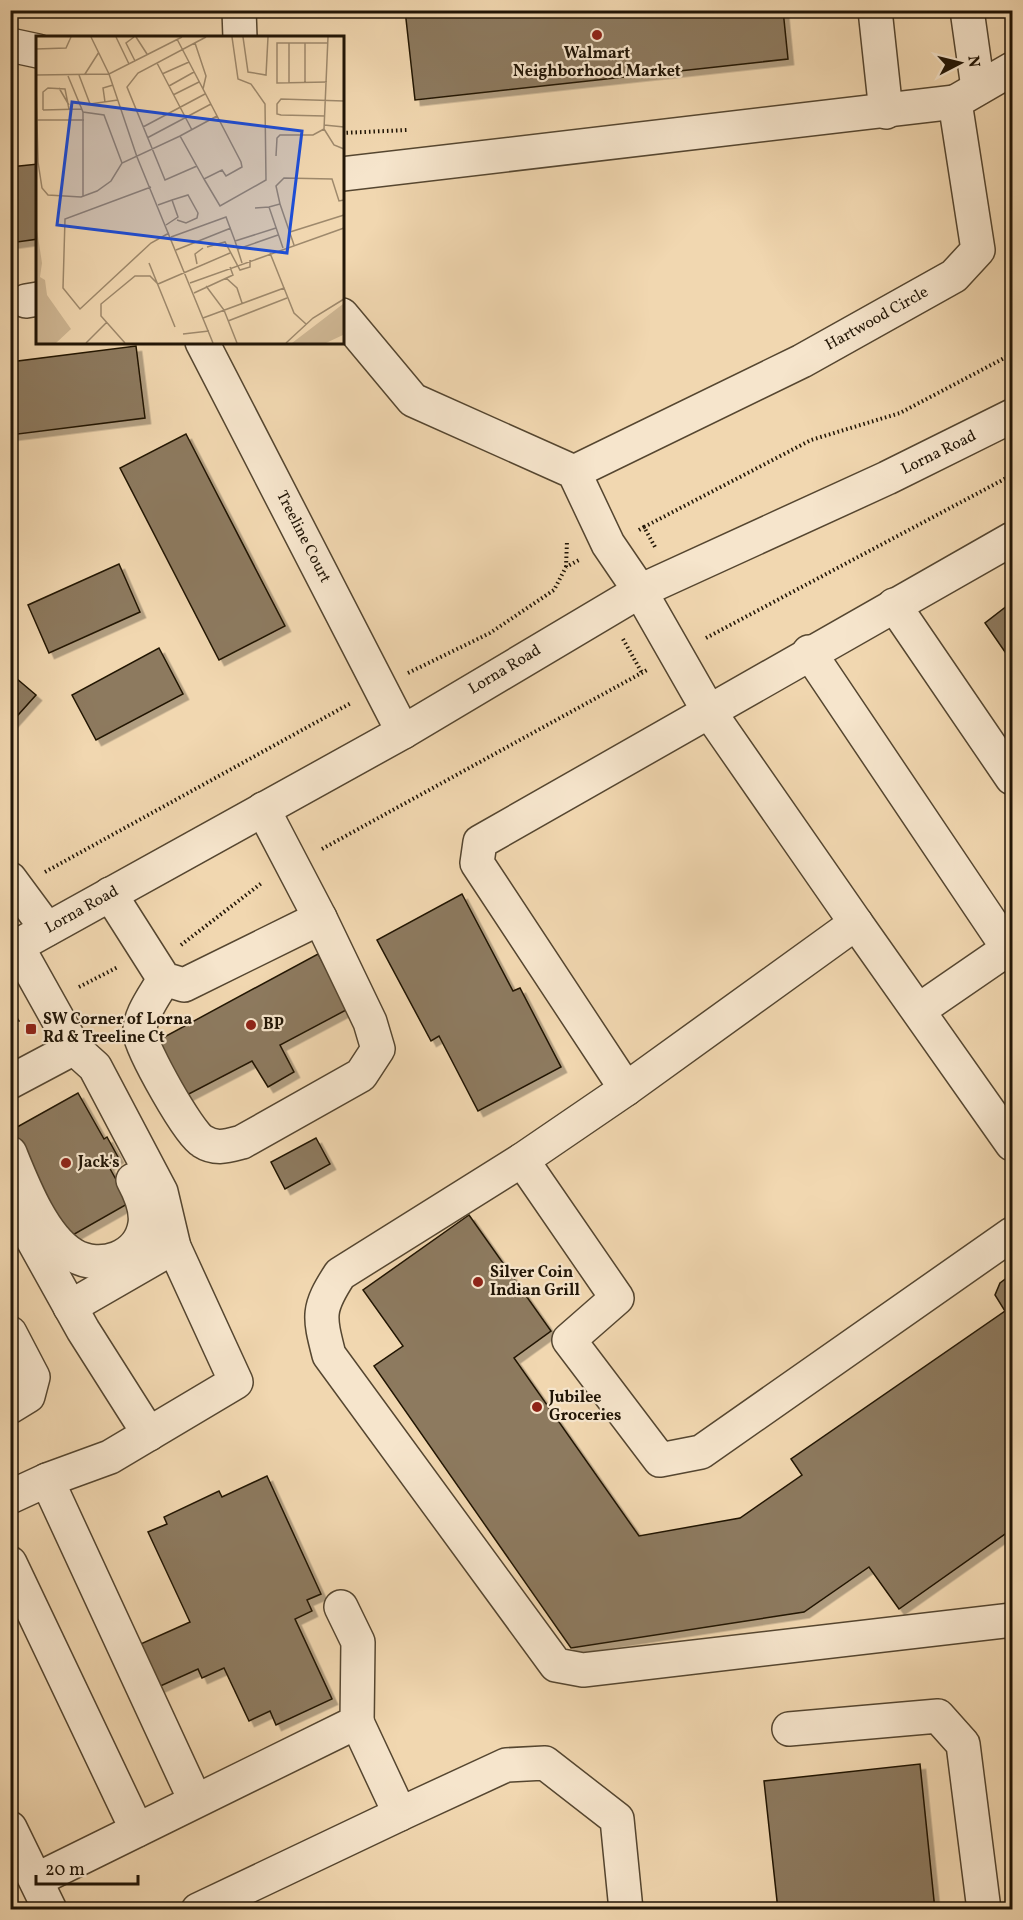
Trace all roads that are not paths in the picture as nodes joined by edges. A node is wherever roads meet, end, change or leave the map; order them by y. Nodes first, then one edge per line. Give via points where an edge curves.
1 (239, 10) edge
2 (874, 10) edge
3 (967, 10) edge
4 (240, 36) edge
5 (10, 45) edge
6 (36, 51) edge
7 (1012, 69) edge
8 (967, 95) junction
9 (886, 112) junction
10 (344, 174) edge
11 (344, 317) edge
12 (203, 344) edge
13 (1012, 416) edge
14 (574, 472) junction
15 (1012, 540) edge
16 (640, 591) junction
17 (894, 605) junction
18 (809, 652) junction
19 (708, 710) junction
20 (403, 732) junction
21 (1012, 778) edge
22 (263, 809) junction
23 (10, 879) edge
24 (110, 894) junction
25 (320, 918) junction
26 (856, 923) junction
27 (46, 929) junction
28 (14, 948) edge
29 (1011, 949) edge
30 (156, 969) junction
31 (920, 1010) junction
32 (68, 1051) junction
33 (10, 1082) edge
34 (626, 1089) junction
35 (1012, 1144) edge
36 (10, 1154) edge
37 (522, 1160) junction
38 (10, 1198) edge
39 (1012, 1234) edge
40 (174, 1247) junction
41 (70, 1307) junction
42 (10, 1333) edge
43 (10, 1407) edge
44 (149, 1434) junction
45 (47, 1480) junction
46 (10, 1497) edge
47 (10, 1563) edge
48 (341, 1607) dead end
49 (1012, 1620) edge
50 (357, 1722) junction
51 (789, 1729) dead end
52 (195, 1800) junction
53 (400, 1814) junction
54 (10, 1828) edge
55 (137, 1830) junction
56 (36, 1880) junction
57 (50, 1910) edge
58 (198, 1910) edge
59 (626, 1910) edge
60 (984, 1910) edge

1 - 4 street
2 - 9 street
3 - 8 street
5 - 6 street
7 - 8 street
8 - 9 street
8 - 14 street, Hartwood Circle via 978,250 954,276 802,361
9 - 10 street
11 - 14 street via 412,400
12 - 20 street, Treeline Court
13 - 16 street, Lorna Road
14 - 16 street via 608,544
15 - 17 street
16 - 19 street
16 - 20 street, Lorna Road
17 - 18 street
17 - 21 street
18 - 19 street
18 - 29 street
19 - 26 street
19 - 34 street via 480,842 477,863
20 - 22 street, Lorna Road
22 - 24 street, Lorna Road
22 - 25 street
23 - 27 street
24 - 27 street, Lorna Road
24 - 30 street
25 - 30 street via 184,985
25 - 30 street via 370,1022 378,1049 361,1075 242,1142 220,1148 200,1140 147,1058 139,1032
26 - 31 street
26 - 34 street
27 - 28 street, Lorna Road
28 - 32 street via 48,1002
29 - 31 street
31 - 35 street
32 - 33 street
32 - 36 street via 141,1195 145,1224 136,1244 125,1256 104,1262 74,1255 56,1241 42,1219
32 - 40 street via 95,1067 161,1192
34 - 37 street
37 - 39 street via 617,1298 570,1340 660,1460 701,1452
37 - 49 street via 340,1274 326,1296 320,1320 329,1355 556,1665 583,1670
38 - 41 street
40 - 41 street
40 - 44 street via 236,1382
41 - 44 street
42 - 43 street via 33,1377 28,1396
44 - 45 street via 110,1456
45 - 46 street
45 - 52 street
47 - 55 street
48 - 50 street via 358,1642
50 - 52 street
50 - 53 street
51 - 60 street via 938,1716 963,1744
52 - 55 street
53 - 58 street
53 - 59 street via 506,1765 545,1763 617,1819
54 - 56 street
55 - 56 street
56 - 57 street

